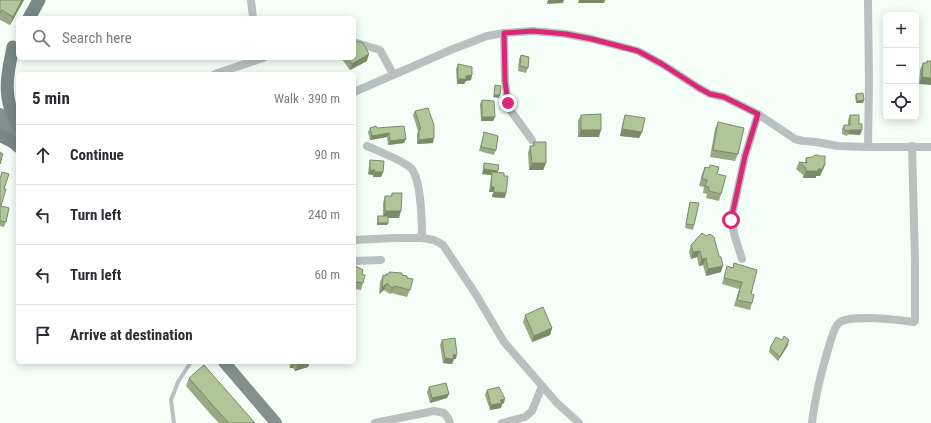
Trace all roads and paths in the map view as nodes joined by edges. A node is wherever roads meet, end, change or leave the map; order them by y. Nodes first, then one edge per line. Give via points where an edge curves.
1 (39, 0) edge
2 (251, 0) edge
3 (868, 0) edge
4 (30, 16) edge
5 (254, 16) edge
6 (504, 33) junction
7 (356, 43) edge
8 (7, 55) edge
9 (254, 60) edge
10 (221, 72) edge
11 (393, 74) junction
12 (356, 91) edge
13 (0, 114) edge
14 (758, 114) junction
15 (16, 121) edge
16 (0, 128) edge
17 (0, 135) edge
18 (532, 140) dead end
19 (16, 141) edge
20 (366, 146) dead end
21 (912, 146) junction
22 (868, 147) junction
23 (931, 147) edge
24 (422, 238) junction
25 (356, 240) edge
26 (742, 258) dead end
27 (381, 260) dead end
28 (356, 261) edge
29 (190, 364) edge
30 (226, 364) edge
31 (542, 386) junction
32 (174, 423) edge
33 (276, 423) edge
34 (375, 423) edge
35 (450, 423) edge
36 (502, 423) edge
37 (579, 423) edge
38 (812, 423) edge

1 - 4 highway
2 - 5 street
3 - 22 street
6 - 11 street via 453,48
6 - 14 street via 533,31 566,34 638,51 710,94 724,97
6 - 18 street via 508,103
7 - 11 street via 380,50
8 - 15 highway via 8,97
9 - 10 street
11 - 12 street
13 - 19 main road
14 - 22 street via 795,139 838,146
14 - 26 street via 745,156 731,220
16 - 19 main road
17 - 19 highway
20 - 24 street via 412,169 419,191
21 - 22 street
21 - 23 street
21 - 38 street via 915,321 858,318 838,323 824,360
24 - 25 street
24 - 31 street via 443,245 476,293 504,342
27 - 28 street
29 - 32 lane via 178,382 171,400
30 - 33 main road
31 - 36 street via 532,411 525,417
31 - 37 street
34 - 35 street via 434,411 444,413

